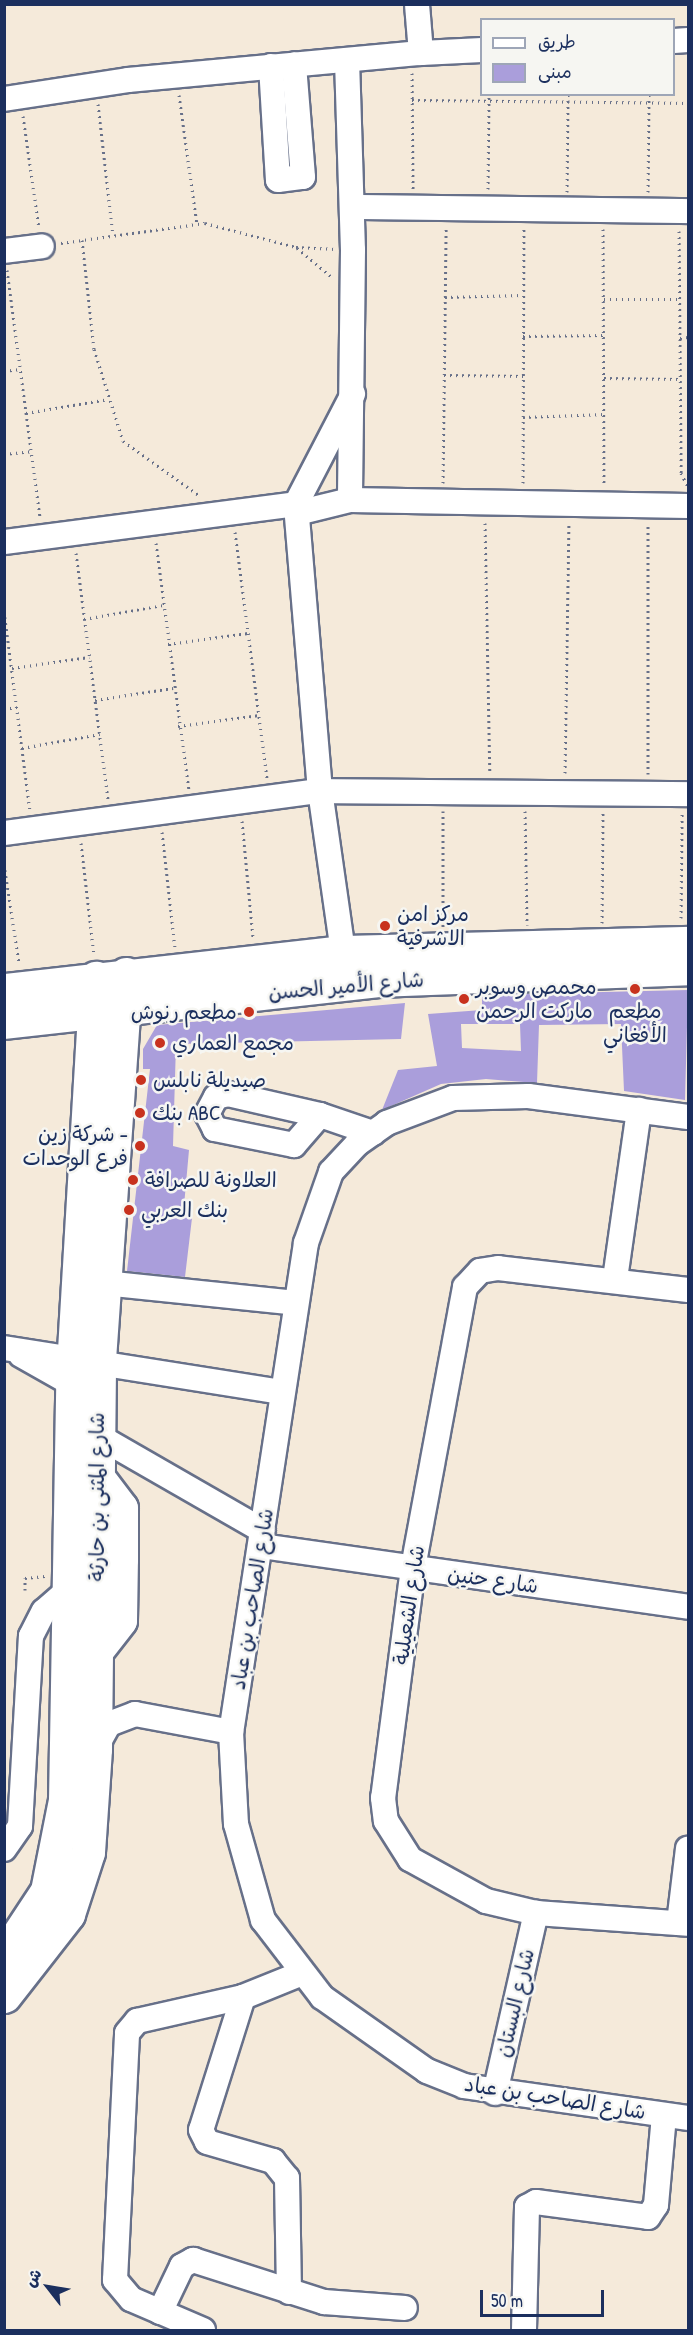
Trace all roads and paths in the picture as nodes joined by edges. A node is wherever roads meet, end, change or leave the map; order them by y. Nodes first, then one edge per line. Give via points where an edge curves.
1 (417, 4) edge
2 (480, 50) edge
3 (416, 53) junction
4 (347, 60) junction
5 (176, 75) junction
6 (96, 84) junction
7 (489, 96) edge
8 (568, 96) edge
9 (649, 96) edge
10 (12, 98) edge
11 (412, 100) junction
12 (488, 101) junction
13 (568, 102) junction
14 (649, 103) junction
15 (688, 103) edge
16 (353, 207) junction
17 (413, 208) junction
18 (446, 209) junction
19 (489, 210) junction
20 (524, 211) junction
21 (684, 211) edge
22 (567, 212) junction
23 (603, 212) junction
24 (648, 212) junction
25 (197, 224) junction
26 (113, 235) junction
27 (82, 240) junction
28 (42, 246) junction
29 (296, 247) junction
30 (353, 250) junction
31 (5, 258) edge
32 (353, 294) junction
33 (524, 296) junction
34 (445, 297) junction
35 (604, 299) junction
36 (680, 299) junction
37 (604, 335) junction
38 (523, 336) junction
39 (680, 338) junction
40 (688, 338) edge
41 (20, 369) junction
42 (4, 371) edge
43 (444, 375) junction
44 (523, 376) junction
45 (604, 378) junction
46 (681, 379) junction
47 (353, 394) junction
48 (109, 399) junction
49 (26, 413) junction
50 (604, 414) junction
51 (523, 417) junction
52 (31, 450) junction
53 (4, 454) edge
54 (688, 487) edge
55 (350, 500) junction
56 (443, 502) junction
57 (485, 503) junction
58 (523, 504) junction
59 (569, 505) junction
60 (604, 505) junction
61 (648, 506) junction
62 (688, 506) edge
63 (296, 508) junction
64 (230, 513) junction
65 (154, 523) junction
66 (73, 534) junction
67 (43, 537) junction
68 (4, 543) edge
69 (163, 606) junction
70 (4, 611) edge
71 (84, 619) junction
72 (6, 627) edge
73 (248, 633) junction
74 (168, 644) junction
75 (89, 657) junction
76 (12, 668) junction
77 (173, 688) junction
78 (95, 700) junction
79 (17, 707) junction
80 (4, 709) edge
81 (259, 715) junction
82 (178, 726) junction
83 (100, 734) junction
84 (22, 748) junction
85 (320, 791) junction
86 (443, 791) junction
87 (490, 791) junction
88 (525, 791) junction
89 (565, 792) junction
90 (603, 793) junction
91 (648, 793) junction
92 (685, 794) edge
93 (269, 798) junction
94 (240, 801) junction
95 (192, 808) junction
96 (159, 812) junction
97 (111, 819) junction
98 (79, 823) junction
99 (33, 829) junction
100 (4, 833) edge
101 (4, 864) edge
102 (602, 945) junction
103 (528, 946) junction
104 (443, 948) junction
105 (686, 951) edge
106 (343, 952) junction
107 (255, 960) junction
108 (379, 965) junction
109 (177, 969) junction
110 (111, 976) junction
111 (13, 989) edge
112 (162, 1002) junction
113 (111, 1009) junction
114 (46, 1017) junction
115 (4, 1022) edge
116 (107, 1049) junction
117 (639, 1110) junction
118 (320, 1115) dead end
119 (688, 1117) edge
120 (373, 1133) junction
121 (615, 1279) junction
122 (104, 1283) junction
123 (688, 1290) edge
124 (296, 1303) junction
125 (4, 1348) edge
126 (82, 1366) junction
127 (281, 1392) junction
128 (98, 1436) junction
129 (263, 1539) junction
130 (413, 1568) junction
131 (25, 1578) dead end
132 (25, 1590) dead end
133 (67, 1591) junction
134 (688, 1607) edge
135 (231, 1732) junction
136 (95, 1749) junction
137 (4, 1849) edge
138 (688, 1849) edge
139 (536, 1913) junction
140 (684, 1924) edge
141 (4, 1956) edge
142 (300, 1974) junction
143 (4, 1996) edge
144 (243, 1997) junction
145 (495, 2093) junction
146 (664, 2116) junction
147 (688, 2118) edge
148 (289, 2292) junction
149 (405, 2308) dead end
150 (160, 2312) junction
151 (202, 2331) edge
152 (524, 2331) edge

1 - 3 street
2 - 3 street
3 - 4 street
3 - 11 path
4 - 5 street
4 - 16 street
5 - 6 street
5 - 25 path
6 - 10 street
6 - 26 path
7 - 12 path
8 - 13 path
9 - 14 path
10 - 28 path
11 - 12 path
11 - 17 path
12 - 13 path
12 - 19 path
13 - 14 path
13 - 22 path
14 - 15 path
14 - 24 path
16 - 17 street
16 - 30 street
17 - 18 street
18 - 19 street
18 - 34 path
19 - 20 street
20 - 22 street
20 - 33 path
21 - 24 street
21 - 36 path
22 - 23 street
23 - 24 street
23 - 35 path
25 - 26 path
25 - 29 path
26 - 27 path
27 - 28 path
27 - 48 path via 94,350
28 - 31 street
29 - 30 path
29 - 32 path
30 - 32 street
31 - 41 path
32 - 47 street
33 - 34 path
33 - 38 path
34 - 43 path
35 - 36 path
35 - 37 path
36 - 39 path
37 - 38 path
37 - 45 path
38 - 44 path
39 - 40 path
39 - 46 path
41 - 42 path
41 - 49 path
43 - 44 path
43 - 56 path
44 - 51 path
45 - 46 path
45 - 50 path
46 - 54 path via 681,473
47 - 55 street
47 - 63 street
48 - 49 path
48 - 64 path via 123,441 142,460
49 - 52 path
50 - 51 path
50 - 60 path
51 - 58 path
52 - 53 path
52 - 67 path
55 - 56 street
55 - 63 street
56 - 57 street
57 - 58 street
57 - 87 path
58 - 59 street
59 - 60 street
59 - 89 path
60 - 61 street
61 - 62 street
61 - 91 path
63 - 64 street
63 - 85 street
64 - 65 street
64 - 73 path
65 - 66 street
65 - 69 path
66 - 67 street
66 - 71 path
67 - 68 street
69 - 71 path
69 - 74 path
70 - 72 path
71 - 75 path
72 - 76 path
73 - 74 path
73 - 81 path
74 - 77 path
75 - 76 path
75 - 78 path
76 - 79 path
77 - 78 path
77 - 82 path
78 - 83 path
79 - 80 path
79 - 84 path
81 - 82 path
81 - 93 path
82 - 95 path
83 - 84 path
83 - 97 path
84 - 99 path
85 - 86 street
85 - 93 street
85 - 106 street
86 - 87 street
86 - 104 path
87 - 88 street
88 - 89 street
88 - 103 path
89 - 90 street
90 - 91 street
90 - 102 path
91 - 92 street
92 - 105 path
93 - 94 street
94 - 95 street
94 - 107 path
95 - 96 street
96 - 97 street
96 - 109 path
97 - 98 street
98 - 99 street
98 - 110 path
99 - 100 street
101 - 111 path
102 - 103 highway, شارع الأمير الحسن
102 - 105 highway, شارع الأمير الحسن
103 - 104 highway, شارع الأمير الحسن
104 - 108 highway, شارع الأمير الحسن
105 - 108 highway, شارع الأمير الحسن
106 - 107 highway, شارع الأمير الحسن
106 - 108 highway, شارع الأمير الحسن
107 - 109 highway, شارع الأمير الحسن
108 - 112 highway, شارع الأمير الحسن
109 - 110 highway, شارع الأمير الحسن
110 - 111 highway, شارع الأمير الحسن
110 - 113 highway, شارع المثنى بن حارثة
112 - 113 highway, شارع الأمير الحسن
112 - 116 highway
113 - 114 highway, شارع الأمير الحسن
113 - 116 highway, شارع المثنى بن حارثة
114 - 115 highway, شارع الأمير الحسن
114 - 116 highway
116 - 122 highway, شارع المثنى بن حارثة
116 - 126 highway, شارع المثنى بن حارثة
117 - 119 street, شارع الصاحب بن عباد
117 - 120 street, شارع الصاحب بن عباد via 478,1095 419,1107
117 - 121 street
118 - 120 street
120 - 124 street, شارع الصاحب بن عباد via 343,1157 323,1188 310,1224
121 - 123 street, شارع الشعيلية
121 - 130 street, شارع الشعيلية via 487,1268 465,1287
122 - 124 street
122 - 126 highway, شارع المثنى بن حارثة
124 - 127 street, شارع الصاحب بن عباد
125 - 126 street
126 - 127 street
126 - 128 highway, شارع المثنى بن حارثة
126 - 133 highway, شارع المثنى بن حارثة
127 - 129 street, شارع الصاحب بن عباد
128 - 129 street
128 - 136 highway, شارع المثنى بن حارثة
129 - 130 street, شارع حنين
129 - 135 street, شارع الصاحب بن عباد
130 - 134 street, شارع حنين
130 - 139 street, شارع الشعيلية via 383,1798 386,1821 410,1859 432,1875 486,1901
131 - 132 path
133 - 137 street via 44,1611 31,1636 20,1826
133 - 141 highway, شارع المثنى بن حارثة via 68,1744 59,1848 47,1891
135 - 136 street via 135,1714 109,1724
135 - 142 street, شارع الصاحب بن عباد via 236,1824 256,1901 272,1937
136 - 143 highway, شارع المثنى بن حارثة via 81,1882 44,1949
138 - 140 street
139 - 140 street, شارع الشعيلية
139 - 145 street, شارع البستان
142 - 144 street
142 - 145 street, شارع الصاحب بن عباد via 352,2021 427,2070
144 - 148 street via 201,2130 207,2142 273,2161 287,2178
144 - 150 street via 137,2021 128,2033 113,2271 124,2295
145 - 146 street, شارع الصاحب بن عباد
146 - 147 street, شارع الصاحب بن عباد
146 - 152 street via 656,2205 648,2217 536,2202 527,2207
148 - 149 street via 338,2305
148 - 150 street via 188,2261
150 - 151 street

